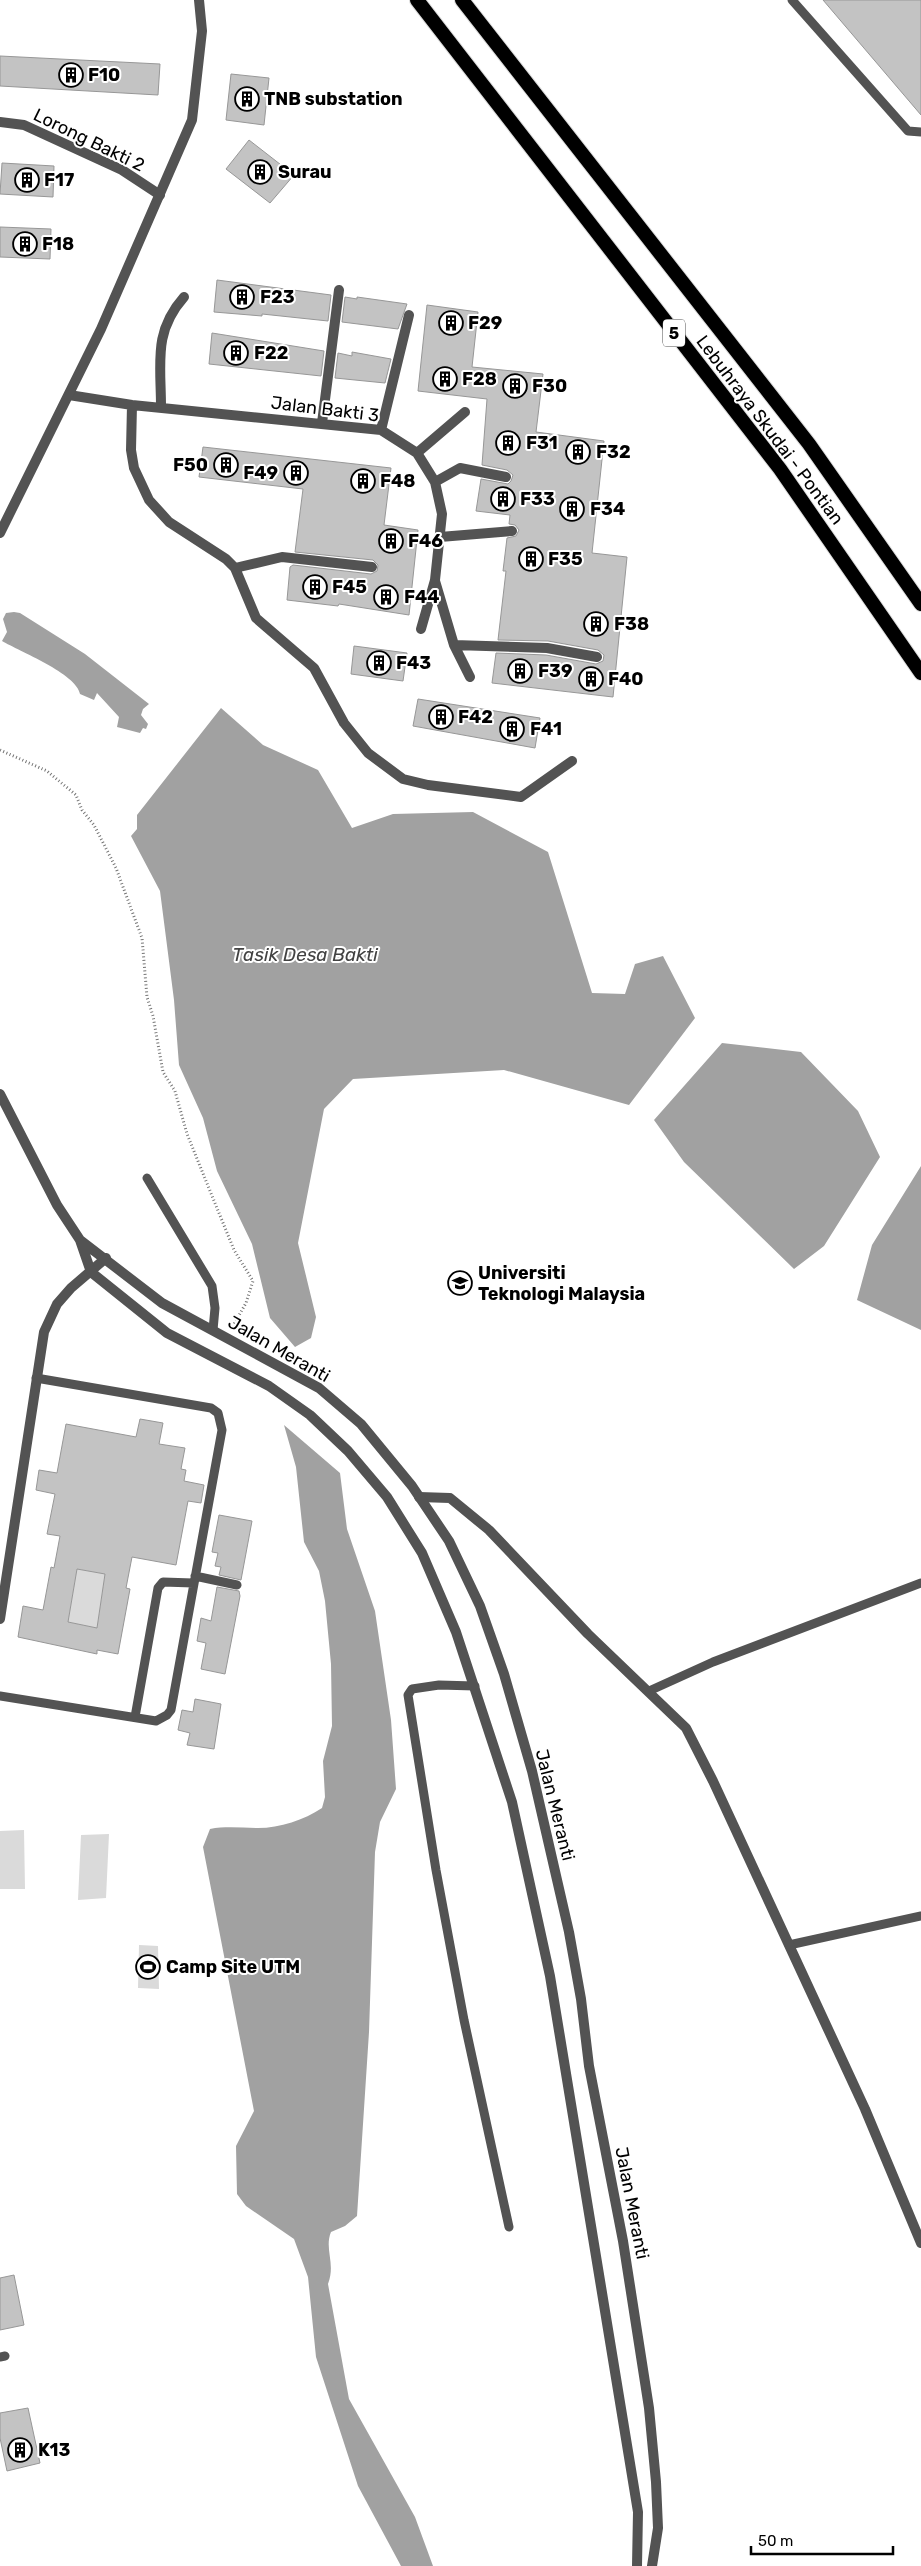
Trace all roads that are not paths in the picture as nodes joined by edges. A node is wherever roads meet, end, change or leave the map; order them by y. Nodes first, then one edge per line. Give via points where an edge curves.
1 (200, 0) edge
2 (417, 0) edge
3 (462, 0) edge
4 (792, 0) edge
5 (0, 122) edge
6 (921, 132) edge
7 (160, 195) junction
8 (339, 290) dead end
9 (184, 297) dead end
10 (409, 315) dead end
11 (69, 395) junction
12 (132, 405) junction
13 (161, 407) junction
14 (465, 412) dead end
15 (322, 423) junction
16 (382, 430) junction
17 (417, 453) junction
18 (506, 477) dead end
19 (435, 482) junction
20 (512, 532) dead end
21 (0, 533) edge
22 (440, 537) junction
23 (372, 567) dead end
24 (235, 568) junction
25 (435, 580) junction
26 (921, 604) edge
27 (421, 629) dead end
28 (454, 645) junction
29 (597, 657) dead end
30 (921, 673) edge
31 (470, 677) dead end
32 (572, 761) dead end
33 (0, 1094) edge
34 (147, 1178) dead end
35 (80, 1240) junction
36 (106, 1258) junction
37 (91, 1272) junction
38 (213, 1330) junction
39 (36, 1378) junction
40 (419, 1497) junction
41 (194, 1580) junction
42 (921, 1583) edge
43 (237, 1585) dead end
44 (0, 1619) edge
45 (474, 1686) junction
46 (649, 1691) junction
47 (0, 1696) edge
48 (135, 1717) junction
49 (921, 1916) edge
50 (789, 1945) junction
51 (509, 2227) dead end
52 (921, 2244) edge
53 (637, 2566) edge
54 (652, 2566) edge

1 - 7 street via 202,31 192,120
2 - 30 highway, Lebuhraya Skudai - Pontian / 5 via 780,469
3 - 26 highway, Lebuhraya Skudai - Pontian / 5 via 809,444
4 - 6 lane via 908,131
5 - 7 street, Lorong Bakti 2 via 24,125 122,170
7 - 11 street
8 - 15 street
9 - 13 street via 170,312 162,339
10 - 16 street
11 - 12 street, Jalan Bakti 3
11 - 21 street
12 - 13 street, Jalan Bakti 3
12 - 24 street via 134,468 150,500 169,522
13 - 15 street, Jalan Bakti 3
14 - 17 street
15 - 16 street, Jalan Bakti 3
16 - 17 street, Jalan Bakti 3
17 - 19 street, Jalan Bakti 3
18 - 19 street via 460,468
19 - 22 street, Jalan Bakti 3 via 442,514
20 - 22 street
22 - 25 street, Jalan Bakti 3
23 - 24 street via 282,557
24 - 32 street via 256,618 314,668 344,723 368,753 403,779 522,797
25 - 27 street, Jalan Bakti 3
25 - 28 street
28 - 29 street via 547,648
28 - 31 street
33 - 35 street, Jalan Meranti via 57,1205
34 - 38 lane via 212,1286 216,1308
35 - 36 street, Jalan Meranti
35 - 37 street, Jalan Meranti
36 - 37 street
36 - 38 street, Jalan Meranti via 162,1303
37 - 39 street via 57,1304 44,1332
37 - 45 street, Jalan Meranti via 167,1333 269,1386 310,1415 348,1451 388,1497 422,1553 456,1632
38 - 40 street, Jalan Meranti via 299,1376 330,1397 372,1436
39 - 41 lane via 211,1408 218,1413 222,1430
39 - 44 street
40 - 46 street via 450,1498 489,1530 588,1634
40 - 54 street, Jalan Meranti via 449,1541 489,1629 532,1772 569,1932 649,2408 658,2528
41 - 43 lane
41 - 48 lane via 176,1580 159,1585
41 - 48 lane via 171,1710 156,1721
42 - 46 lane via 713,1662
45 - 51 lane via 439,1685 412,1689 408,1695 464,2020
45 - 53 street, Jalan Meranti via 512,1802 550,1976 638,2512
46 - 50 street via 686,1728
47 - 48 lane
49 - 50 lane
50 - 52 street via 865,2109

